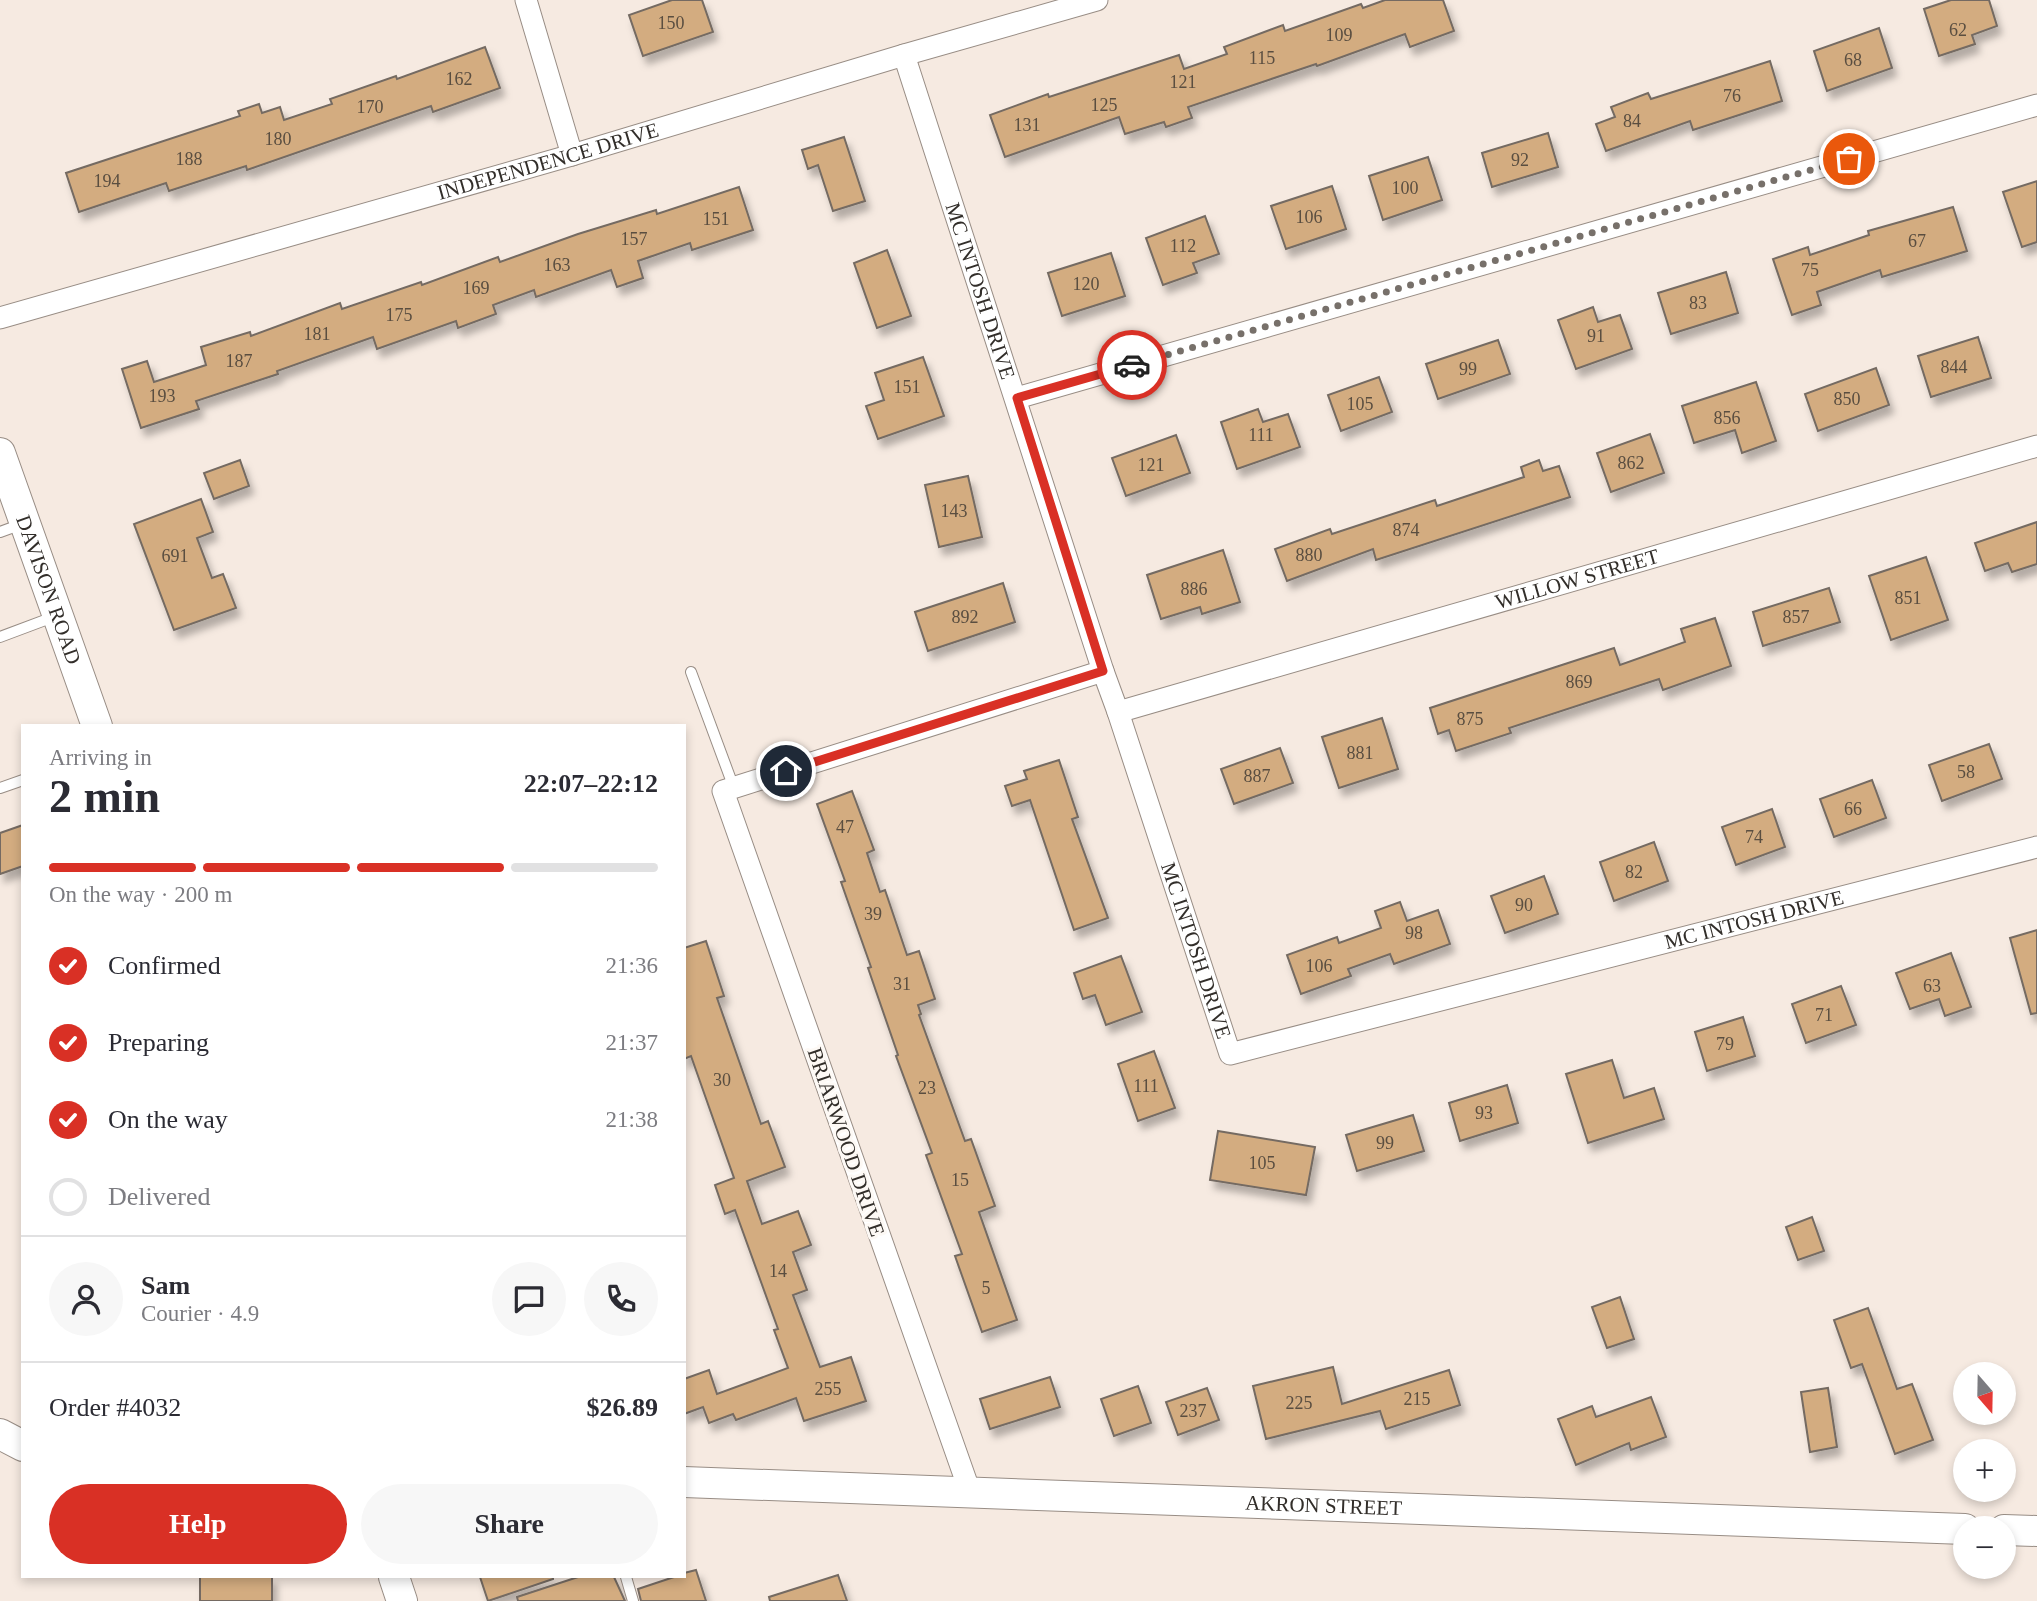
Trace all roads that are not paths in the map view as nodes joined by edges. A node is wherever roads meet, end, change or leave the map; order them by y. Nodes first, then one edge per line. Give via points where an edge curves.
1 (526, 0) edge
2 (1097, 0) edge
3 (904, 55) junction
4 (2037, 104) edge
5 (572, 155) junction
6 (0, 318) edge
7 (1017, 398) junction
8 (2037, 446) edge
9 (0, 453) edge
10 (12, 528) edge
11 (58, 615) junction
12 (0, 637) edge
13 (1103, 671) junction
14 (691, 673) dead end
15 (1118, 712) junction
16 (96, 724) edge
17 (21, 781) edge
18 (0, 788) edge
19 (728, 790) junction
20 (2037, 847) edge
21 (0, 1434) edge
22 (21, 1445) edge
23 (686, 1482) edge
24 (970, 1492) junction
25 (1953, 1529) edge
26 (2016, 1530) edge
27 (2037, 1531) edge
28 (394, 1578) edge
29 (626, 1578) edge
30 (402, 1601) edge
31 (633, 1601) edge

1 - 5 street
2 - 3 street, INDEPENDENCE DRIVE
3 - 5 street, INDEPENDENCE DRIVE
3 - 7 street, MC INTOSH DRIVE
4 - 7 street
5 - 6 street, INDEPENDENCE DRIVE
7 - 13 street, MC INTOSH DRIVE
8 - 15 street, WILLOW STREET
9 - 10 main road, DAVISON ROAD
10 - 11 main road, DAVISON ROAD
11 - 12 lane
11 - 16 main road, DAVISON ROAD
13 - 15 street, MC INTOSH DRIVE
13 - 19 street
14 - 19 lane
15 - 20 street, MC INTOSH DRIVE via 1230,1054
17 - 18 lane
19 - 24 street, BRIARWOOD DRIVE
21 - 22 main road
23 - 24 main road, AKRON STREET
24 - 25 main road, AKRON STREET
26 - 27 main road
28 - 30 main road
29 - 31 lane

